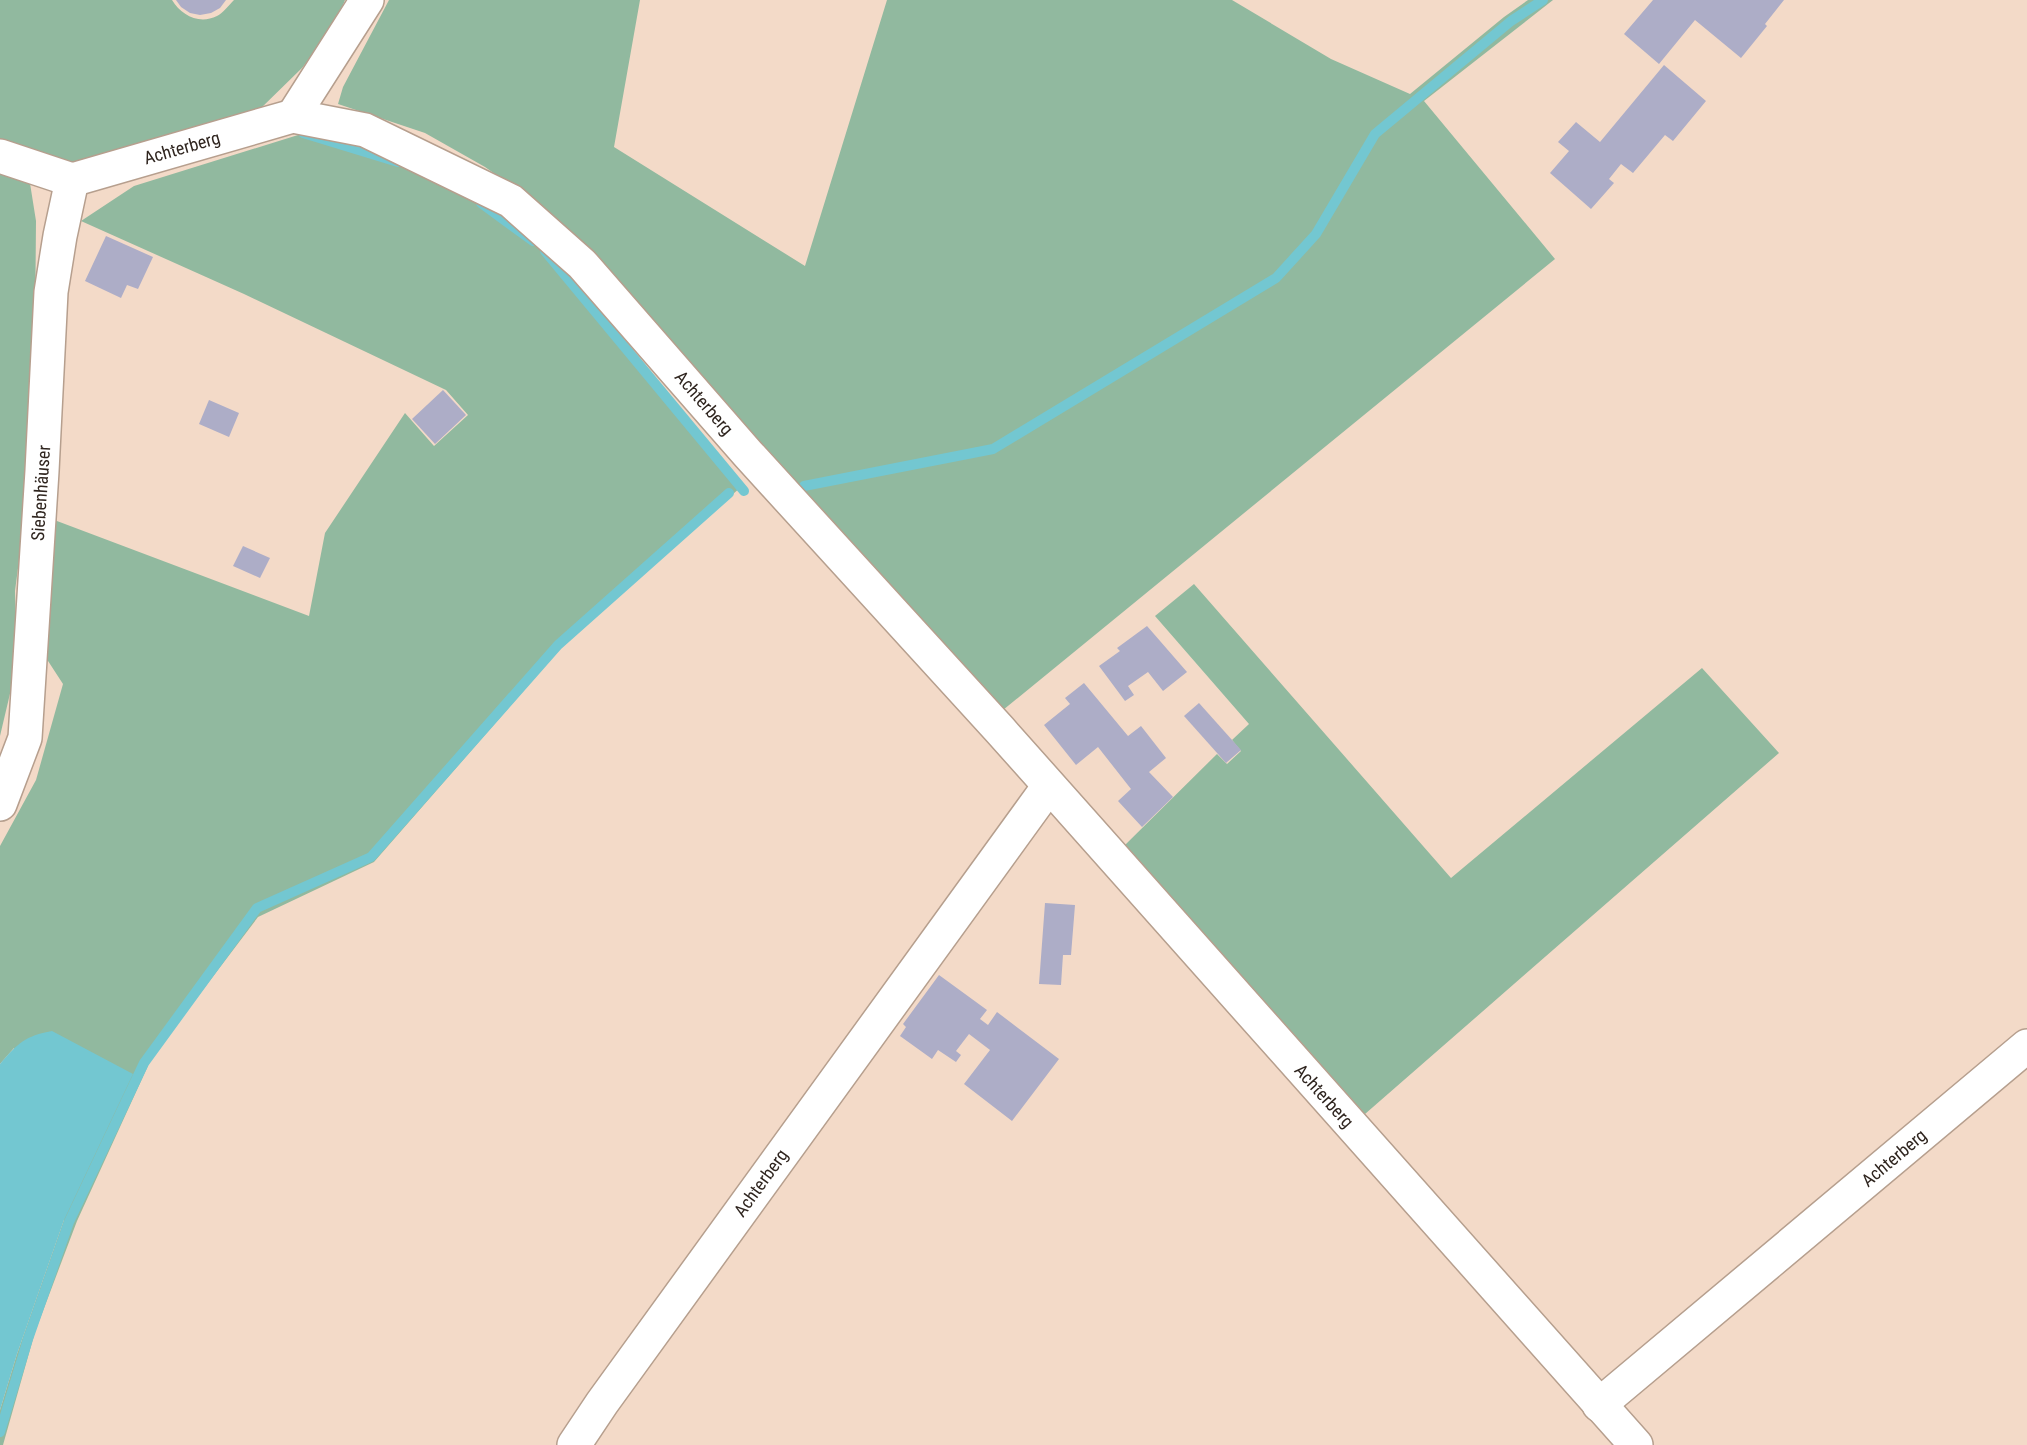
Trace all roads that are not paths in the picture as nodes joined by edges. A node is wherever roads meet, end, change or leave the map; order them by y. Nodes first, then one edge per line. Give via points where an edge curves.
1 (367, 0) edge
2 (293, 116) junction
3 (0, 156) edge
4 (72, 180) junction
5 (1049, 786) junction
6 (0, 804) edge
7 (2027, 1046) edge
8 (1599, 1405) junction
9 (574, 1445) edge
10 (1636, 1445) edge

1 - 2 street
2 - 4 street, Achterberg
2 - 5 street, Achterberg via 365,130 511,201 582,264
3 - 4 street
4 - 6 street, Siebenhäuser via 51,292 25,738
5 - 8 street, Achterberg
5 - 9 street, Achterberg
7 - 8 street, Achterberg
8 - 10 street, Achterberg

